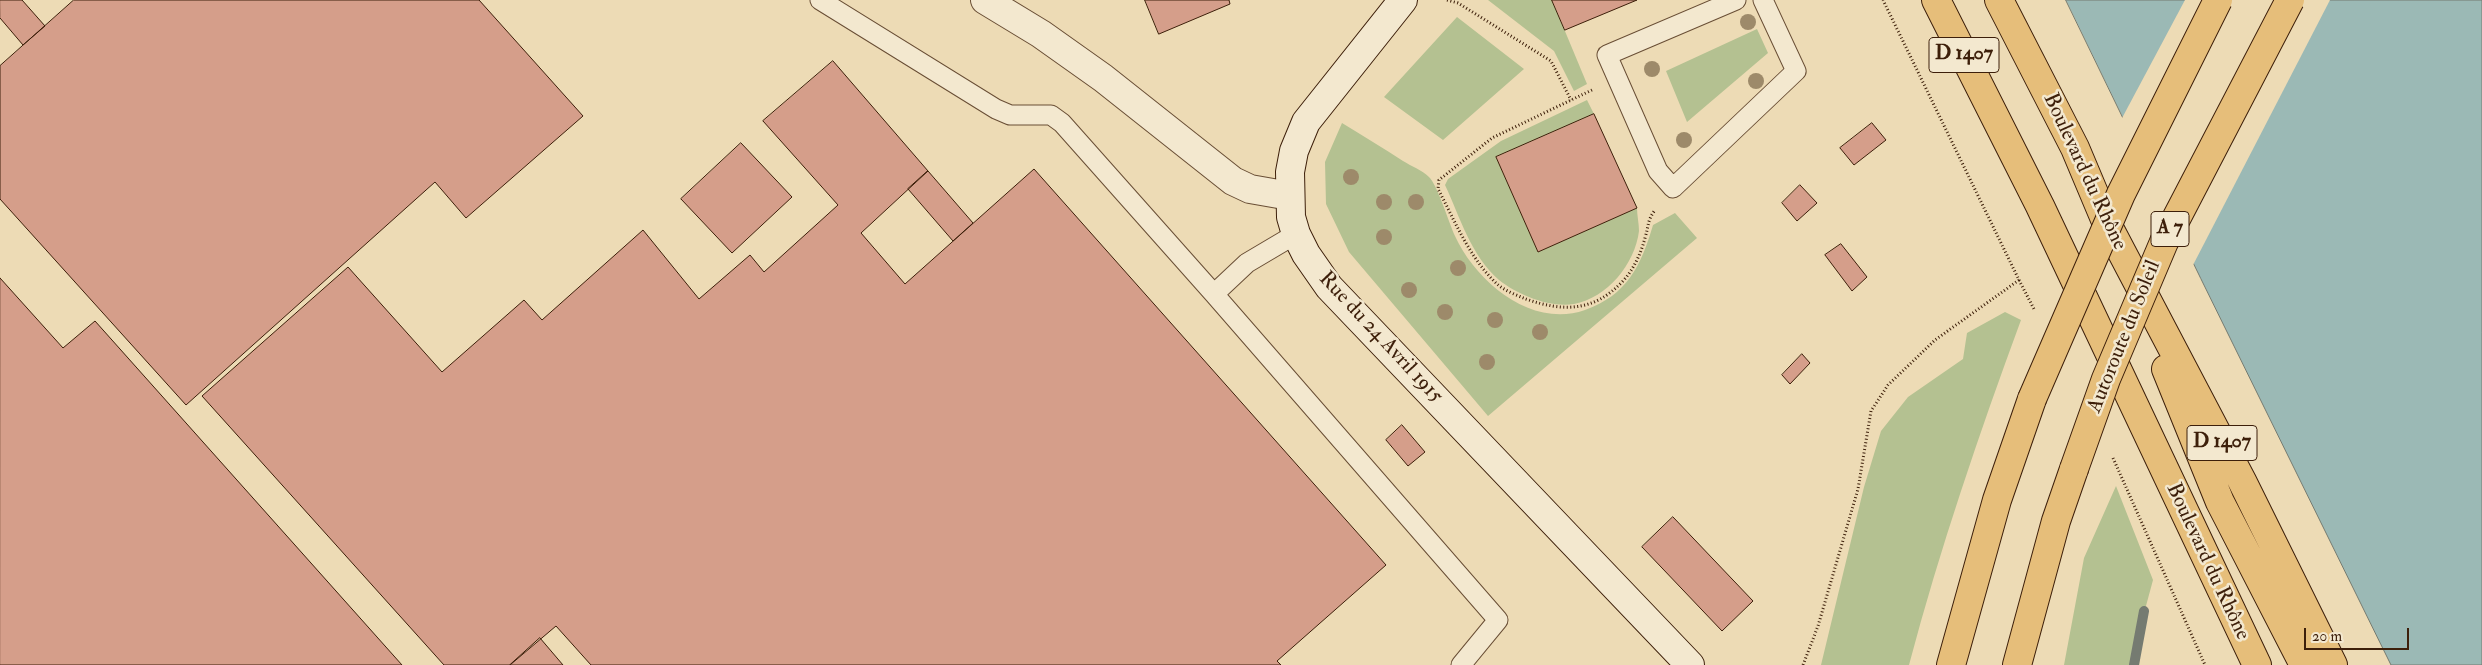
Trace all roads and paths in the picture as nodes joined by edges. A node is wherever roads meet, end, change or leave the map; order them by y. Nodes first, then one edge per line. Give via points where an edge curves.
1 (820, 0) edge
2 (985, 0) edge
3 (1403, 0) edge
4 (1447, 0) edge
5 (1736, 0) edge
6 (1763, 0) edge
7 (1883, 0) edge
8 (1936, 0) edge
9 (1999, 0) edge
10 (2218, 0) edge
11 (2290, 0) edge
12 (1617, 78) junction
13 (1571, 100) junction
14 (1673, 188) junction
15 (1290, 196) junction
16 (2106, 224) junction
17 (1296, 234) junction
18 (2019, 280) junction
19 (1214, 294) junction
20 (2038, 316) dead end
21 (2112, 457) dead end
22 (2245, 653) edge
23 (1461, 665) edge
24 (1690, 665) edge
25 (1803, 665) edge
26 (1951, 665) edge
27 (2018, 665) edge
28 (2205, 665) edge
29 (2257, 665) edge
30 (2304, 665) edge
31 (2333, 665) edge

1 - 19 lane via 996,109 1010,115 1051,115 1062,123
2 - 15 main road via 1041,34 1103,78 1233,181 1250,189
3 - 15 main road, Rue du 24 Avril 1915 via 1306,122 1294,151
4 - 13 path via 1458,3 1551,60
5 - 12 lane via 1607,55
6 - 14 lane via 1796,71
7 - 18 path
8 - 22 highway, Boulevard du Rhône / D 1407 via 2040,206
9 - 16 highway, Boulevard du Rhône / D 1407 via 2075,148
10 - 26 highway, bridge via 2120,194 2032,399 1997,500
11 - 27 highway, Autoroute du Soleil / A 7, bridge via 2164,242 2106,379 2056,521
12 - 13 path
12 - 14 lane via 1658,171
13 - 14 path via 1492,138 1439,180 1438,189 1470,250 1497,284 1547,306 1572,308 1592,304 1605,297 1624,281 1634,266 1642,250 1648,219
15 - 17 main road, Rue du 24 Avril 1915
16 - 30 highway via 2220,502
16 - 31 highway, Boulevard du Rhône / D 1407 via 2242,481
17 - 19 lane via 1247,263
17 - 24 main road, Rue du 24 Avril 1915 via 1329,287
18 - 20 path
18 - 25 path via 1935,340 1888,385 1871,411 1858,489 1818,626
19 - 23 lane via 1498,620
21 - 28 path
22 - 29 highway, Boulevard du Rhône / D 1407

